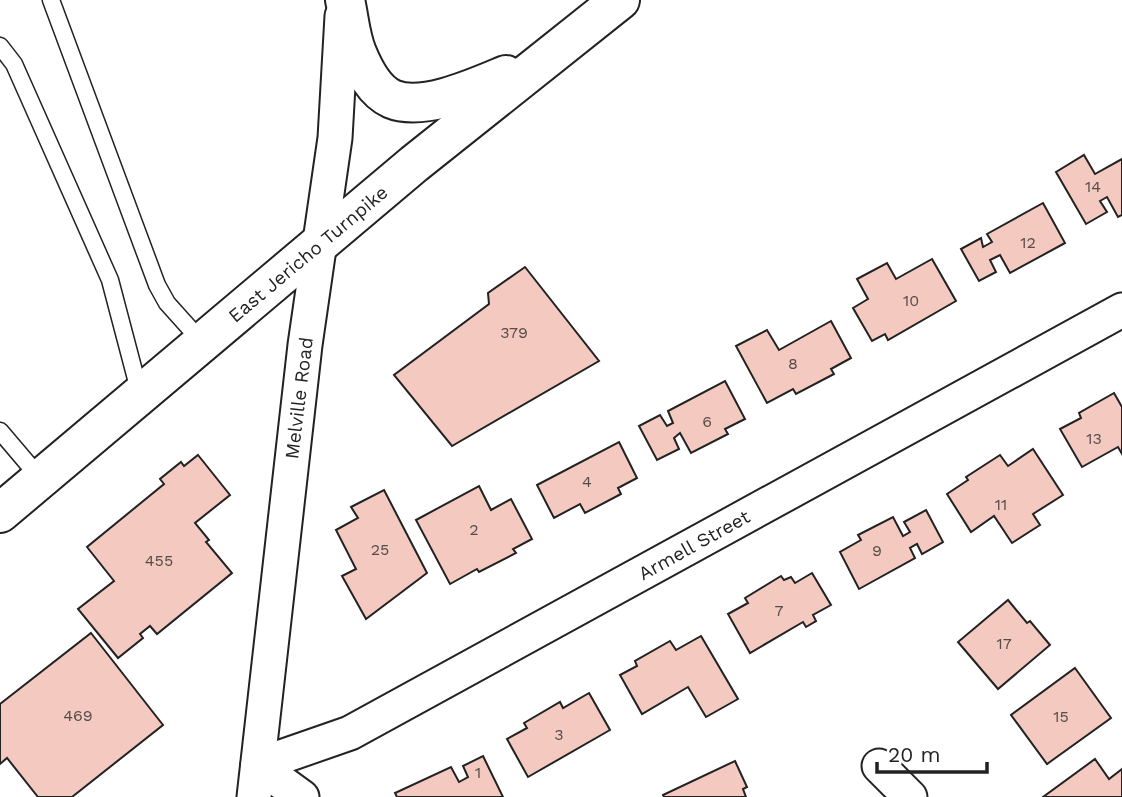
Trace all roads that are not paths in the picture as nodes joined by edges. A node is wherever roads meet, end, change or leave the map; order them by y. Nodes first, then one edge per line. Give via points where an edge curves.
1 (51, 0) edge
2 (344, 0) edge
3 (620, 0) edge
4 (0, 46) edge
5 (547, 58) junction
6 (319, 245) junction
7 (1122, 310) edge
8 (202, 342) junction
9 (140, 394) junction
10 (0, 431) edge
11 (40, 478) junction
12 (0, 513) edge
13 (879, 766) dead end
14 (256, 781) edge
15 (302, 797) edge
16 (910, 797) edge

1 - 8 lane via 157,285
2 - 5 main road via 356,51 368,76 392,99 427,101 461,93
2 - 6 street, Melville Road via 335,138
3 - 5 main road, East Jericho Turnpike
4 - 9 lane via 14,64 110,280
5 - 6 main road, East Jericho Turnpike
6 - 8 main road, East Jericho Turnpike
6 - 14 street, Melville Road
7 - 14 street, Armell Street
8 - 9 main road, East Jericho Turnpike
9 - 11 main road, East Jericho Turnpike
10 - 11 lane
11 - 12 main road, East Jericho Turnpike
13 - 16 street
14 - 15 street

